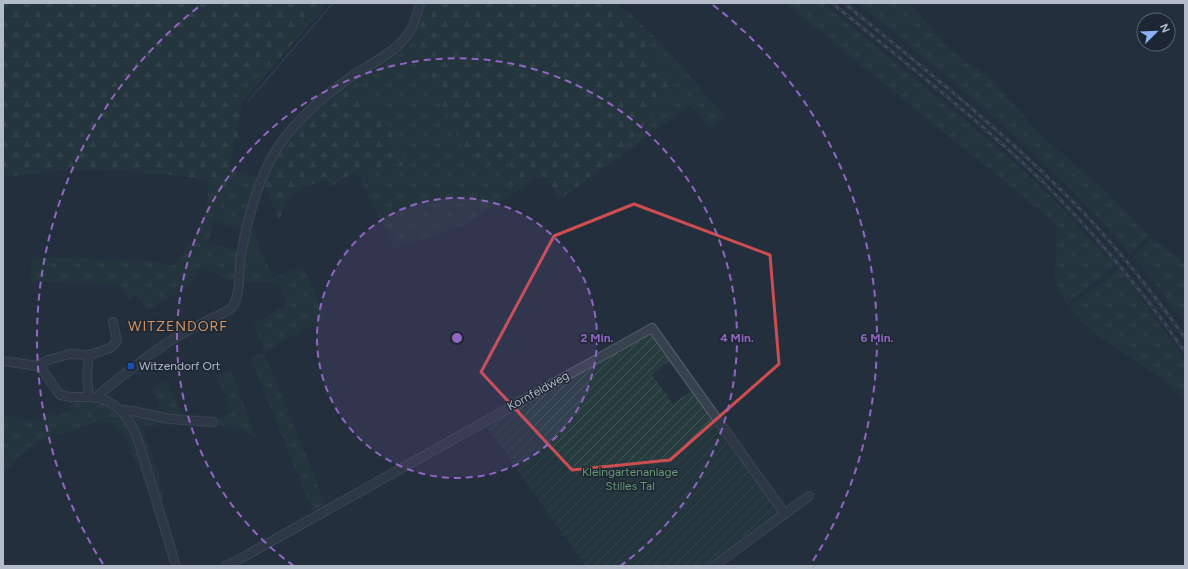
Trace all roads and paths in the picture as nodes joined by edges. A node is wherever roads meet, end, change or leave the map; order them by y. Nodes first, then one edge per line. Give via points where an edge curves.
1 (420, 3) edge
2 (113, 322) dead end
3 (88, 355) junction
4 (3, 361) edge
5 (38, 366) junction
6 (92, 397) junction
7 (121, 410) junction
8 (213, 422) dead end
9 (809, 496) dead end
10 (785, 514) junction
11 (176, 566) edge
12 (225, 566) edge
13 (714, 566) edge

1 - 6 street via 413,25 401,42 328,94 288,134 271,158 245,234 236,297 231,307 176,337
2 - 3 street via 118,338 115,344
3 - 5 street via 70,354 48,360
3 - 6 street via 87,376
4 - 5 street
5 - 6 street via 60,395
6 - 7 street via 109,402
7 - 8 street via 170,419
7 - 11 street via 139,444
9 - 10 street
10 - 12 street, Kornfeldweg via 652,328
10 - 13 street

